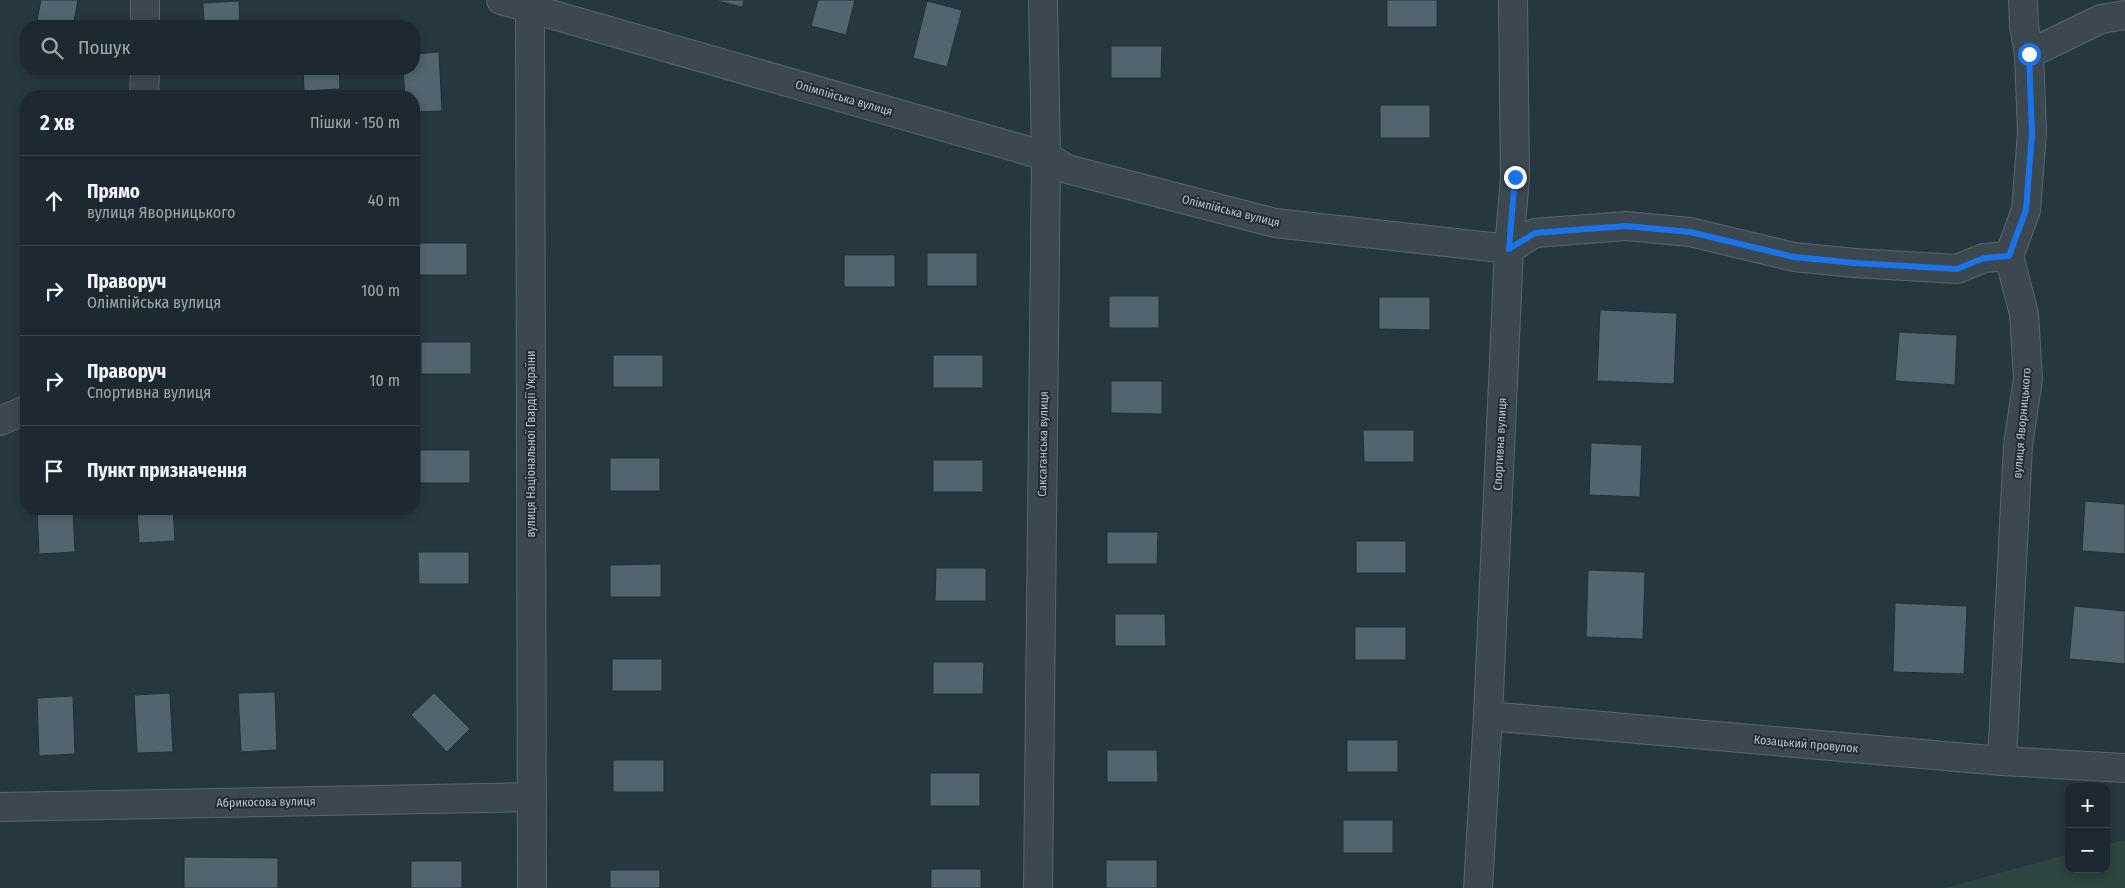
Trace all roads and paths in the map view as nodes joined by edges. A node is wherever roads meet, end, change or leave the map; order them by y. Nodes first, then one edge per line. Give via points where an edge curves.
1 (145, 0) edge
2 (501, 0) edge
3 (1043, 0) edge
4 (1513, 0) edge
5 (2023, 0) edge
6 (530, 4) edge
7 (2125, 15) edge
8 (145, 20) edge
9 (2029, 54) junction
10 (144, 75) edge
11 (144, 90) edge
12 (1046, 156) junction
13 (1509, 249) junction
14 (2009, 256) junction
15 (20, 413) edge
16 (0, 421) edge
17 (1488, 716) junction
18 (2002, 761) junction
19 (2125, 768) edge
20 (532, 797) junction
21 (0, 807) edge
22 (532, 888) edge
23 (1038, 888) edge
24 (1478, 888) edge

1 - 8 street
2 - 6 street, Олімпійська вулиця
3 - 12 street, Саксаганська вулиця
4 - 13 street, Спортивна вулиця via 1515,177
5 - 9 street
6 - 12 street, Олімпійська вулиця
6 - 20 street, вулиця Національної Гвардії України
7 - 9 street via 2101,19
9 - 14 street via 2032,133 2026,210
10 - 11 street
12 - 13 street, Олімпійська вулиця via 1067,169 1275,223
12 - 23 street, Саксаганська вулиця
13 - 14 street via 1535,233 1626,226 1690,232 1794,257 1855,263 1957,269 1984,258
13 - 17 street, Спортивна вулиця
14 - 18 street, вулиця Яворницького via 2024,314 2028,380 2018,445
15 - 16 street
17 - 18 street, Козацький провулок
17 - 24 street, Спортивна вулиця
18 - 19 street, Козацький провулок
20 - 21 street, Абрикосова вулиця
20 - 22 street, вулиця Національної Гвардії України

